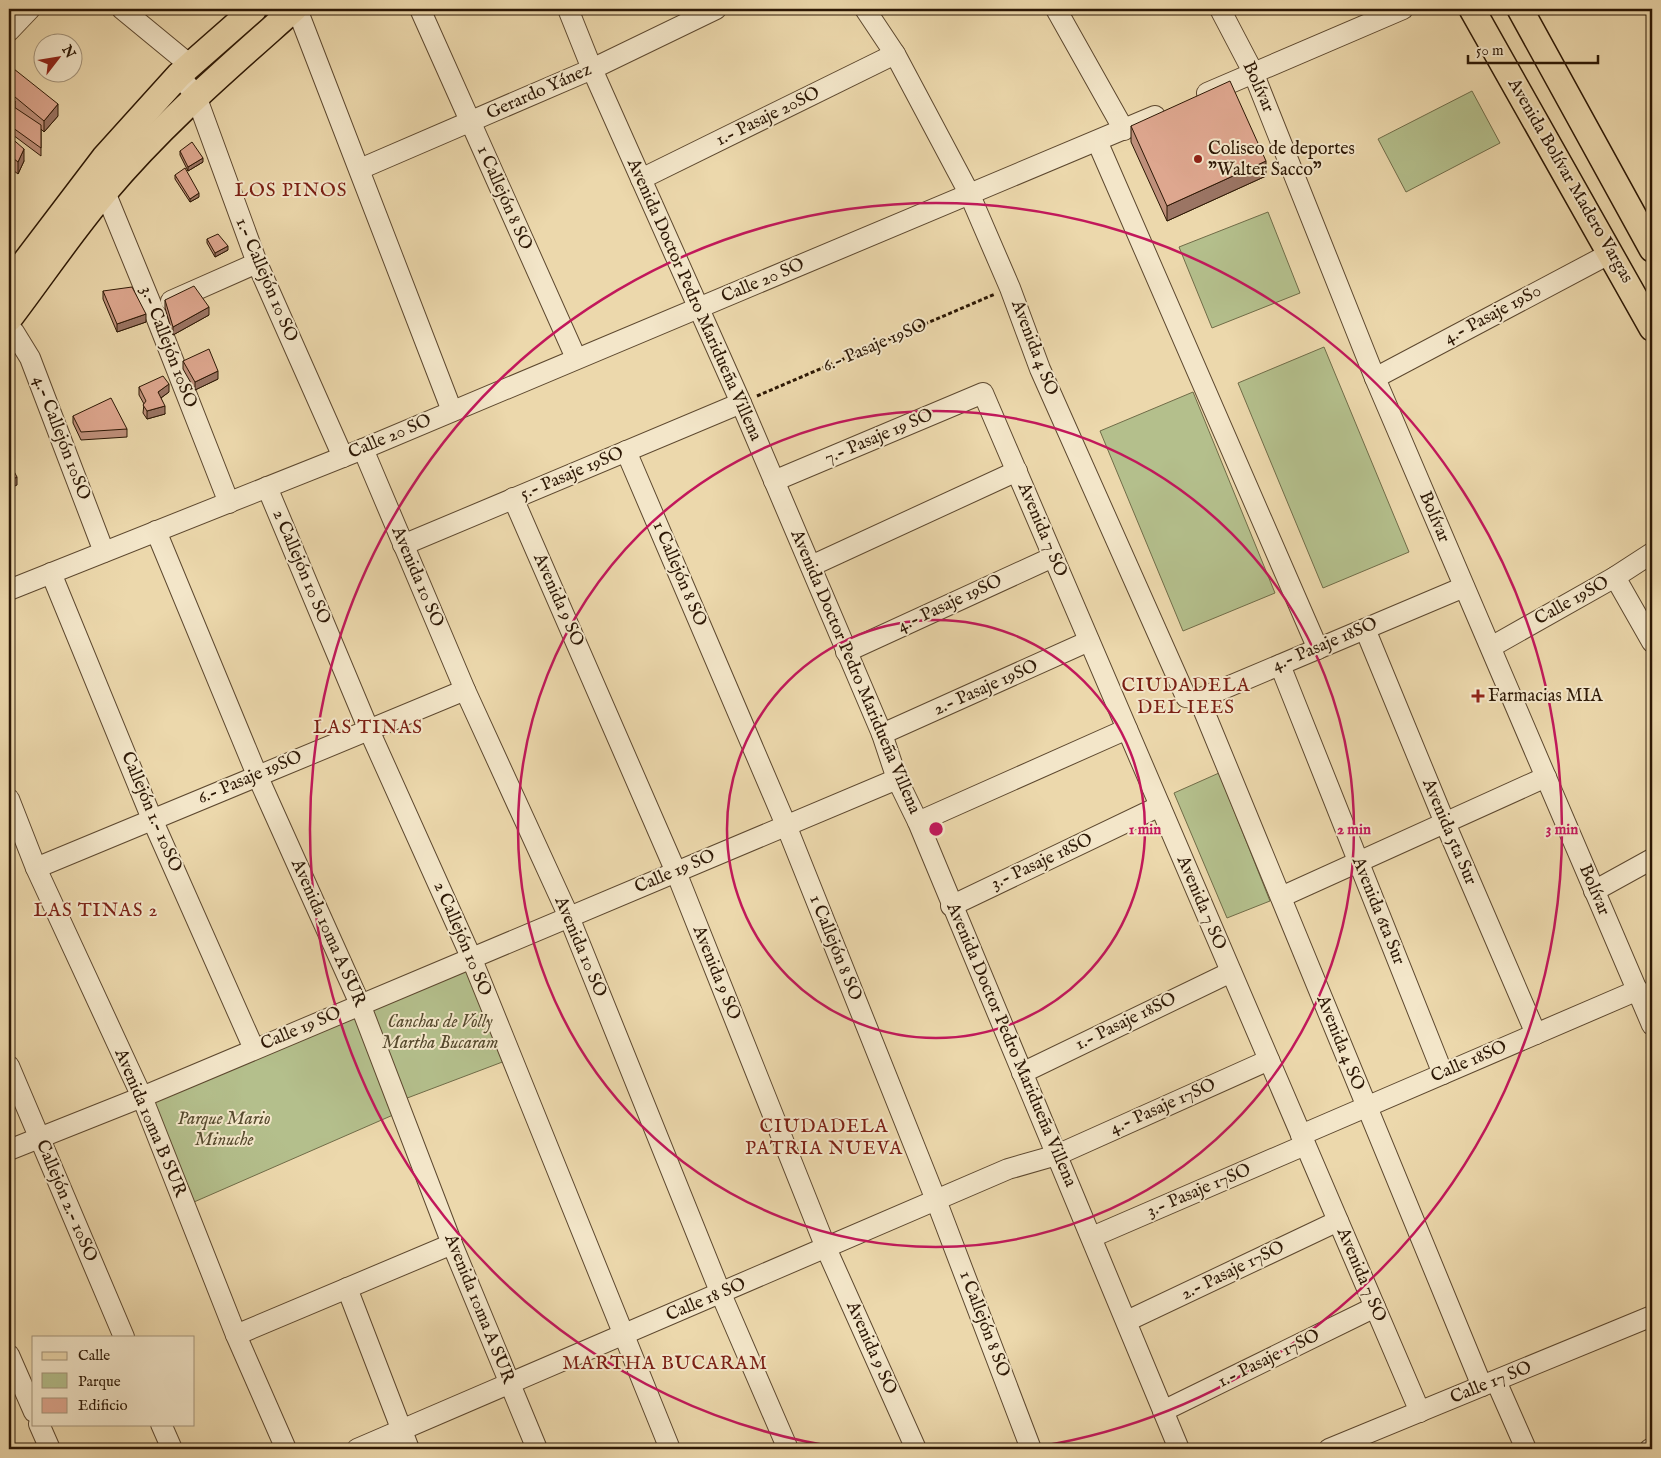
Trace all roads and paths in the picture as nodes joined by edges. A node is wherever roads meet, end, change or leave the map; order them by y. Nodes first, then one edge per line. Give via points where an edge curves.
1 (30, 9) edge
2 (122, 9) edge
3 (254, 9) edge
4 (296, 9) edge
5 (420, 9) edge
6 (568, 9) edge
7 (716, 9) edge
8 (865, 9) edge
9 (1056, 9) edge
10 (1220, 9) edge
11 (1403, 9) edge
12 (1472, 9) edge
13 (1520, 9) edge
14 (9, 31) edge
15 (895, 54) junction
16 (592, 69) junction
17 (184, 70) junction
18 (1253, 72) junction
19 (196, 96) junction
20 (470, 123) junction
21 (1124, 130) junction
22 (1097, 141) junction
23 (360, 169) junction
24 (641, 179) junction
25 (105, 192) junction
26 (969, 193) junction
27 (1652, 249) edge
28 (1610, 253) junction
29 (257, 263) junction
30 (9, 283) edge
31 (1010, 288) junction
32 (154, 309) junction
33 (698, 309) junction
34 (9, 319) edge
35 (1652, 328) edge
36 (9, 329) edge
37 (576, 358) junction
38 (1375, 378) junction
39 (983, 393) joint
40 (740, 403) junction
41 (452, 411) junction
42 (363, 449) junction
43 (626, 451) junction
44 (343, 457) junction
45 (1017, 471) junction
46 (774, 481) junction
47 (267, 487) junction
48 (514, 498) junction
49 (228, 503) junction
50 (156, 531) junction
51 (403, 545) junction
52 (104, 552) junction
53 (1652, 553) edge
54 (1053, 557) junction
55 (810, 566) junction
56 (51, 573) junction
57 (1615, 577) junction
58 (1464, 587) junction
59 (9, 590) edge
60 (1365, 629) junction
61 (1090, 641) junction
62 (1652, 642) edge
63 (1490, 647) junction
64 (1318, 648) junction
65 (846, 652) junction
66 (1280, 665) junction
67 (465, 690) junction
68 (1192, 698) junction
69 (368, 728) junction
70 (1127, 729) junction
71 (882, 734) junction
72 (257, 775) junction
73 (1546, 777) junction
74 (898, 779) junction
75 (9, 799) edge
76 (1160, 806) junction
77 (152, 819) junction
78 (918, 822) junction
79 (1445, 823) junction
80 (786, 825) junction
81 (1652, 859) edge
82 (1358, 862) junction
83 (36, 868) junction
84 (676, 872) junction
85 (1594, 891) junction
86 (1281, 897) junction
87 (951, 906) junction
88 (569, 917) junction
89 (472, 958) junction
90 (1231, 972) junction
91 (1638, 990) junction
92 (360, 1004) junction
93 (1652, 1025) edge
94 (1536, 1034) junction
95 (254, 1049) junction
96 (1269, 1060) junction
97 (9, 1066) edge
98 (1022, 1073) junction
99 (1443, 1074) junction
100 (142, 1096) junction
101 (1367, 1106) junction
102 (39, 1137) junction
103 (1303, 1140) junction
104 (9, 1150) edge
105 (1057, 1155) junction
106 (936, 1200) junction
107 (1338, 1221) junction
108 (1092, 1237) junction
109 (452, 1244) junction
110 (826, 1248) junction
111 (347, 1288) junction
112 (721, 1294) junction
113 (1375, 1307) junction
114 (1652, 1316) edge
115 (1127, 1321) junction
116 (236, 1335) junction
117 (124, 1336) edge
118 (623, 1336) junction
119 (9, 1355) edge
120 (1489, 1383) junction
121 (510, 1384) junction
122 (32, 1407) edge
123 (1163, 1411) junction
124 (1420, 1412) junction
125 (40, 1426) edge
126 (162, 1426) edge
127 (402, 1430) junction
128 (50, 1449) edge
129 (172, 1449) edge
130 (286, 1449) edge
131 (357, 1449) edge
132 (409, 1449) edge
133 (537, 1449) edge
134 (670, 1449) edge
135 (788, 1449) edge
136 (916, 1449) edge
137 (1031, 1449) edge
138 (1179, 1449) edge
139 (1329, 1449) edge
140 (1526, 1449) edge

1 - 14 street
2 - 17 street
3 - 17 main road
4 - 19 main road
4 - 23 street
5 - 20 street, 1 Callejón 8 SO
6 - 16 street, Avenida Doctor Pedro Maridueña Villena
7 - 16 street, Gerardo Yánez
8 - 15 street, Avenida 4 SO
9 - 21 street
10 - 18 street, Bolívar
11 - 18 street, Calle 20 SO
12 - 28 main road, Avenida Bolívar Madero Vargas
13 - 27 main road
15 - 24 street, 1.- Pasaje 20SO
15 - 26 street, Avenida 4 SO
16 - 20 street, Gerardo Yánez
16 - 24 street, Avenida Doctor Pedro Maridueña Villena
17 - 19 street, 1.- Callejón 10 SO
17 - 30 main road via 104,158
18 - 21 street, Calle 20 SO
18 - 38 street, Bolívar
19 - 25 main road
19 - 29 street, 1.- Callejón 10 SO
20 - 23 street, Gerardo Yánez
20 - 37 street, 1 Callejón 8 SO
21 - 22 street, Calle 20 SO
22 - 26 street, Calle 20 SO
22 - 64 street
23 - 41 street
24 - 33 street, Avenida Doctor Pedro Maridueña Villena
25 - 32 street, 3.- Callejón 10SO
25 - 34 main road
26 - 31 street, Avenida 4 SO
26 - 33 street, Calle 20 SO
28 - 35 main road, Avenida Bolívar Madero Vargas
28 - 38 street, 4.- Pasaje 19S0
29 - 32 street
29 - 44 street, 1.- Callejón 10 SO
31 - 40 path, 6.- Pasaje 19SO
31 - 68 street, Avenida 4 SO via 1040,369
32 - 49 street, 3.- Callejón 10SO
33 - 37 street, Calle 20 SO
33 - 40 street, Avenida Doctor Pedro Maridueña Villena
36 - 52 street, 4.- Callejón 10SO via 22,342 30,358
37 - 41 street, Calle 20 SO
38 - 58 street, Bolívar
39 - 45 street, Avenida 7 SO
39 - 46 street, 7.- Pasaje 19 SO
40 - 43 street, 5.- Pasaje 19SO
40 - 46 street, Avenida Doctor Pedro Maridueña Villena
41 - 42 street, Calle 20 SO
42 - 44 street, Calle 20 SO
42 - 51 street, Avenida 10 SO
43 - 48 street, 5.- Pasaje 19SO
43 - 80 street, 1 Callejón 8 SO
44 - 47 street, Calle 20 SO
45 - 54 street, Avenida 7 SO
45 - 55 street
46 - 55 street, Avenida Doctor Pedro Maridueña Villena
47 - 49 street, Calle 20 SO
47 - 69 street, 2 Callejón 10 SO
48 - 51 street, 5.- Pasaje 19SO
48 - 84 street, Avenida 9 SO
49 - 50 street, Calle 20 SO
50 - 52 street, Calle 20 SO
50 - 72 street, Avenida 10ma A SUR
51 - 67 street, Avenida 10 SO
52 - 56 street, Calle 20 SO
53 - 57 street, Calle 19SO
54 - 61 street, Avenida 7 SO
54 - 65 street, 4.- Pasaje 19SO
55 - 65 street, Avenida Doctor Pedro Maridueña Villena
56 - 59 street, Calle 20 SO
56 - 77 street, Callejón 1.- 10SO
57 - 62 street
57 - 63 street, Calle 19SO
58 - 60 street, 4.- Pasaje 18SO
58 - 63 street, Bolívar
60 - 64 street, 4.- Pasaje 18SO
60 - 79 street, Avenida 5ta Sur
61 - 70 street, Avenida 7 SO
61 - 71 street, 2.- Pasaje 19SO
63 - 73 street, Bolívar
64 - 66 street, 4.- Pasaje 18SO
65 - 71 street, Avenida Doctor Pedro Maridueña Villena
66 - 68 street, 4.- Pasaje 18SO
66 - 82 street, Avenida 6ta Sur
67 - 69 street, 6.- Pasaje 19SO
67 - 88 street, Avenida 10 SO
68 - 86 street, Avenida 4 SO
69 - 72 street, 6.- Pasaje 19SO
69 - 89 street, 2 Callejón 10 SO
70 - 76 street, Avenida 7 SO
70 - 78 street
71 - 74 street, Avenida Doctor Pedro Maridueña Villena
72 - 77 street, 6.- Pasaje 19SO
72 - 92 street, Avenida 10ma A SUR
73 - 79 street
73 - 85 street, Bolívar
74 - 78 street, Avenida Doctor Pedro Maridueña Villena
74 - 80 street, Calle 19 SO
75 - 83 street, Avenida 10ma B SUR
76 - 87 street, 3.- Pasaje 18SO
76 - 90 street, Avenida 7 SO
77 - 83 street, 6.- Pasaje 19SO
77 - 95 street, Callejón 1.- 10SO
78 - 87 street, Avenida Doctor Pedro Maridueña Villena
79 - 82 street
79 - 94 street, Avenida 5ta Sur
80 - 84 street, Calle 19 SO
80 - 106 street, 1 Callejón 8 SO
81 - 85 street
82 - 86 street
82 - 99 street, Avenida 6ta Sur
83 - 100 street, Avenida 10ma B SUR
84 - 88 street, Calle 19 SO
84 - 110 street, Avenida 9 SO
85 - 91 street, Bolívar
86 - 101 street, Avenida 4 SO
87 - 98 street, Avenida Doctor Pedro Maridueña Villena
88 - 89 street, Calle 19 SO
88 - 112 street, Avenida 10 SO
89 - 92 street, Calle 19 SO
89 - 118 street, 2 Callejón 10 SO
90 - 96 street, Avenida 7 SO
90 - 98 street, 1.- Pasaje 18SO
91 - 93 street, Bolívar
91 - 94 street, Calle 18SO
92 - 95 street, Calle 19 SO
92 - 109 street, Avenida 10ma A SUR
94 - 99 street, Calle 18SO
95 - 100 street, Calle 19 SO
96 - 103 street, Avenida 7 SO
96 - 105 street, 4.- Pasaje 17SO
97 - 102 street, Callejón 2.- 10SO
98 - 105 street, Avenida Doctor Pedro Maridueña Villena
99 - 101 street, Calle 18SO
100 - 102 street, Calle 19 SO
100 - 116 street, Avenida 10ma B SUR
101 - 103 street, Calle 18SO
101 - 120 street, Avenida 4 SO
102 - 104 street, Calle 19 SO
102 - 117 street, Callejón 2.- 10SO
103 - 107 street, Avenida 7 SO
103 - 108 street, 3.- Pasaje 17SO
105 - 106 street, Calle 18 SO via 1008,1169
105 - 108 street, Avenida Doctor Pedro Maridueña Villena
106 - 110 street, Calle 18 SO
106 - 137 street, 1 Callejón 8 SO
107 - 113 street, Avenida 7 SO
107 - 115 street, 2.- Pasaje 17SO
108 - 115 street, Avenida Doctor Pedro Maridueña Villena
109 - 111 street
109 - 121 street, Avenida 10ma A SUR
110 - 112 street, Calle 18 SO
110 - 136 street, Avenida 9 SO
111 - 116 street
111 - 127 street
112 - 118 street, Calle 18 SO
112 - 135 street, Avenida 10 SO
113 - 123 street, 1.- Pasaje 17SO
113 - 124 street, Avenida 7 SO
114 - 120 street, Calle 17 SO
115 - 123 street, Avenida Doctor Pedro Maridueña Villena
116 - 130 street, Avenida 10ma B SUR
118 - 121 street, Calle 18 SO
118 - 134 street, 2 Callejón 10 SO
119 - 122 street
120 - 124 street, Calle 17 SO
120 - 140 street, Avenida 4 SO
121 - 127 street, Calle 18 SO
121 - 133 street, Avenida 10ma A SUR
123 - 138 street, Avenida Doctor Pedro Maridueña Villena
124 - 139 street, Calle 17 SO
125 - 128 street
126 - 129 street
127 - 131 street, Calle 18 SO
127 - 132 street

